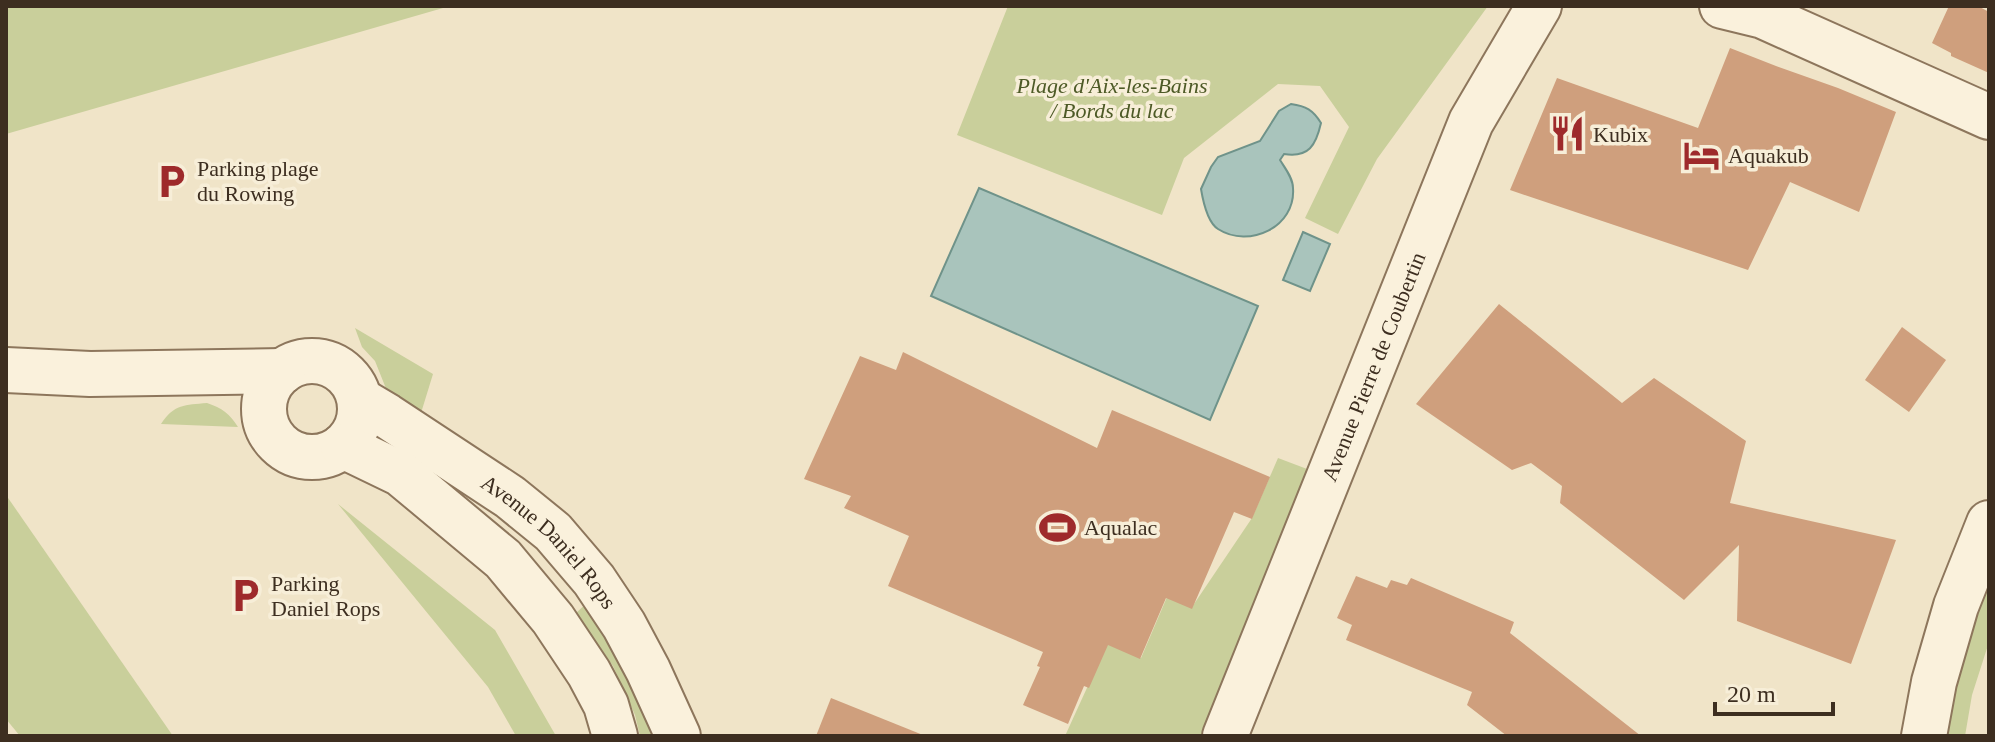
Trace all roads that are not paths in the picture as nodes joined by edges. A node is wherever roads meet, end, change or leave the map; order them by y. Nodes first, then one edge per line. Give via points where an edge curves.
1 (1539, 6) edge
2 (1722, 6) edge
3 (1989, 117) edge
4 (6, 370) edge
5 (283, 371) junction
6 (360, 400) junction
7 (343, 446) junction
8 (1989, 523) edge
9 (615, 736) edge
10 (678, 736) edge
11 (1225, 736) edge
12 (1924, 736) edge

1 - 11 street, Avenue Pierre de Coubertin via 1471,122
2 - 3 street via 1763,16
4 - 5 street
5 - 6 street via 304,361 332,365 355,386
5 - 7 street via 273,382 265,409 266,423 278,442 289,451 316,457
6 - 7 street via 357,426
6 - 10 street, Avenue Daniel Rops via 510,497 553,532 624,625
7 - 9 street, Avenue Daniel Rops via 401,474 503,559 589,673
8 - 12 street via 1956,606

